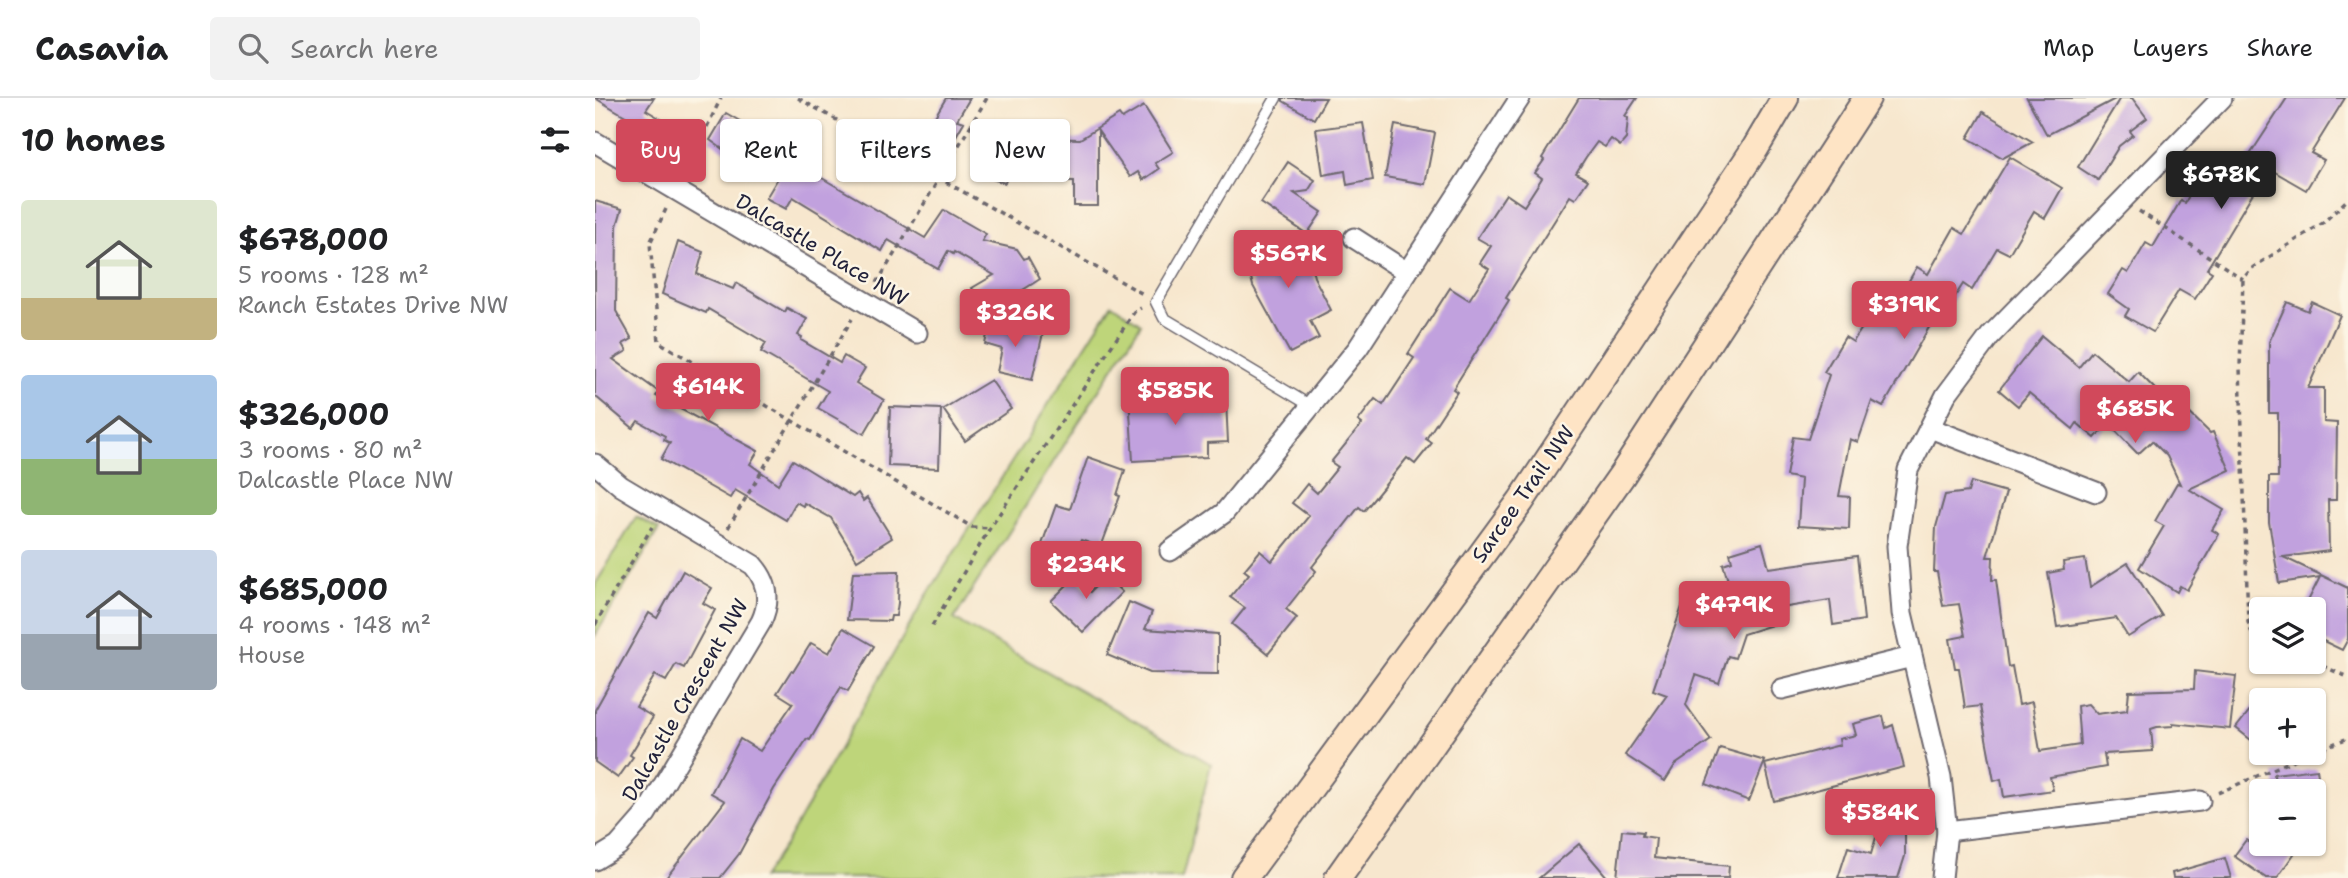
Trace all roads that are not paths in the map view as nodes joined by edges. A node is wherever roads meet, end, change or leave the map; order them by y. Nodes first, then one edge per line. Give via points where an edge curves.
1 (1276, 98) edge
2 (1520, 98) edge
3 (1785, 98) edge
4 (1867, 98) edge
5 (2220, 99) edge
6 (595, 142) edge
7 (1354, 238) dead end
8 (1407, 272) junction
9 (917, 332) dead end
10 (1312, 406) junction
11 (1930, 428) junction
12 (595, 464) edge
13 (2095, 492) dead end
14 (1170, 551) dead end
15 (1912, 657) junction
16 (1783, 689) dead end
17 (2200, 801) road end
18 (1947, 831) junction
19 (595, 860) edge
20 (1244, 878) edge
21 (1338, 878) edge
22 (1943, 878) edge

1 - 10 lane via 1156,302 1164,318
2 - 8 street
3 - 20 main road, Sarcee Trail NW via 1521,501
4 - 21 main road via 1622,475
5 - 11 street via 1964,367
6 - 9 street, Dalcastle Place NW
7 - 8 street
8 - 10 street via 1358,348
10 - 14 street via 1224,513
11 - 13 street
11 - 15 street via 1908,470 1897,546 1902,613
12 - 19 street, Dalcastle Crescent NW via 621,486 753,565 763,578 767,595 761,622 646,814 618,846
15 - 16 street
15 - 18 street via 1941,777
17 - 18 street
18 - 22 street

